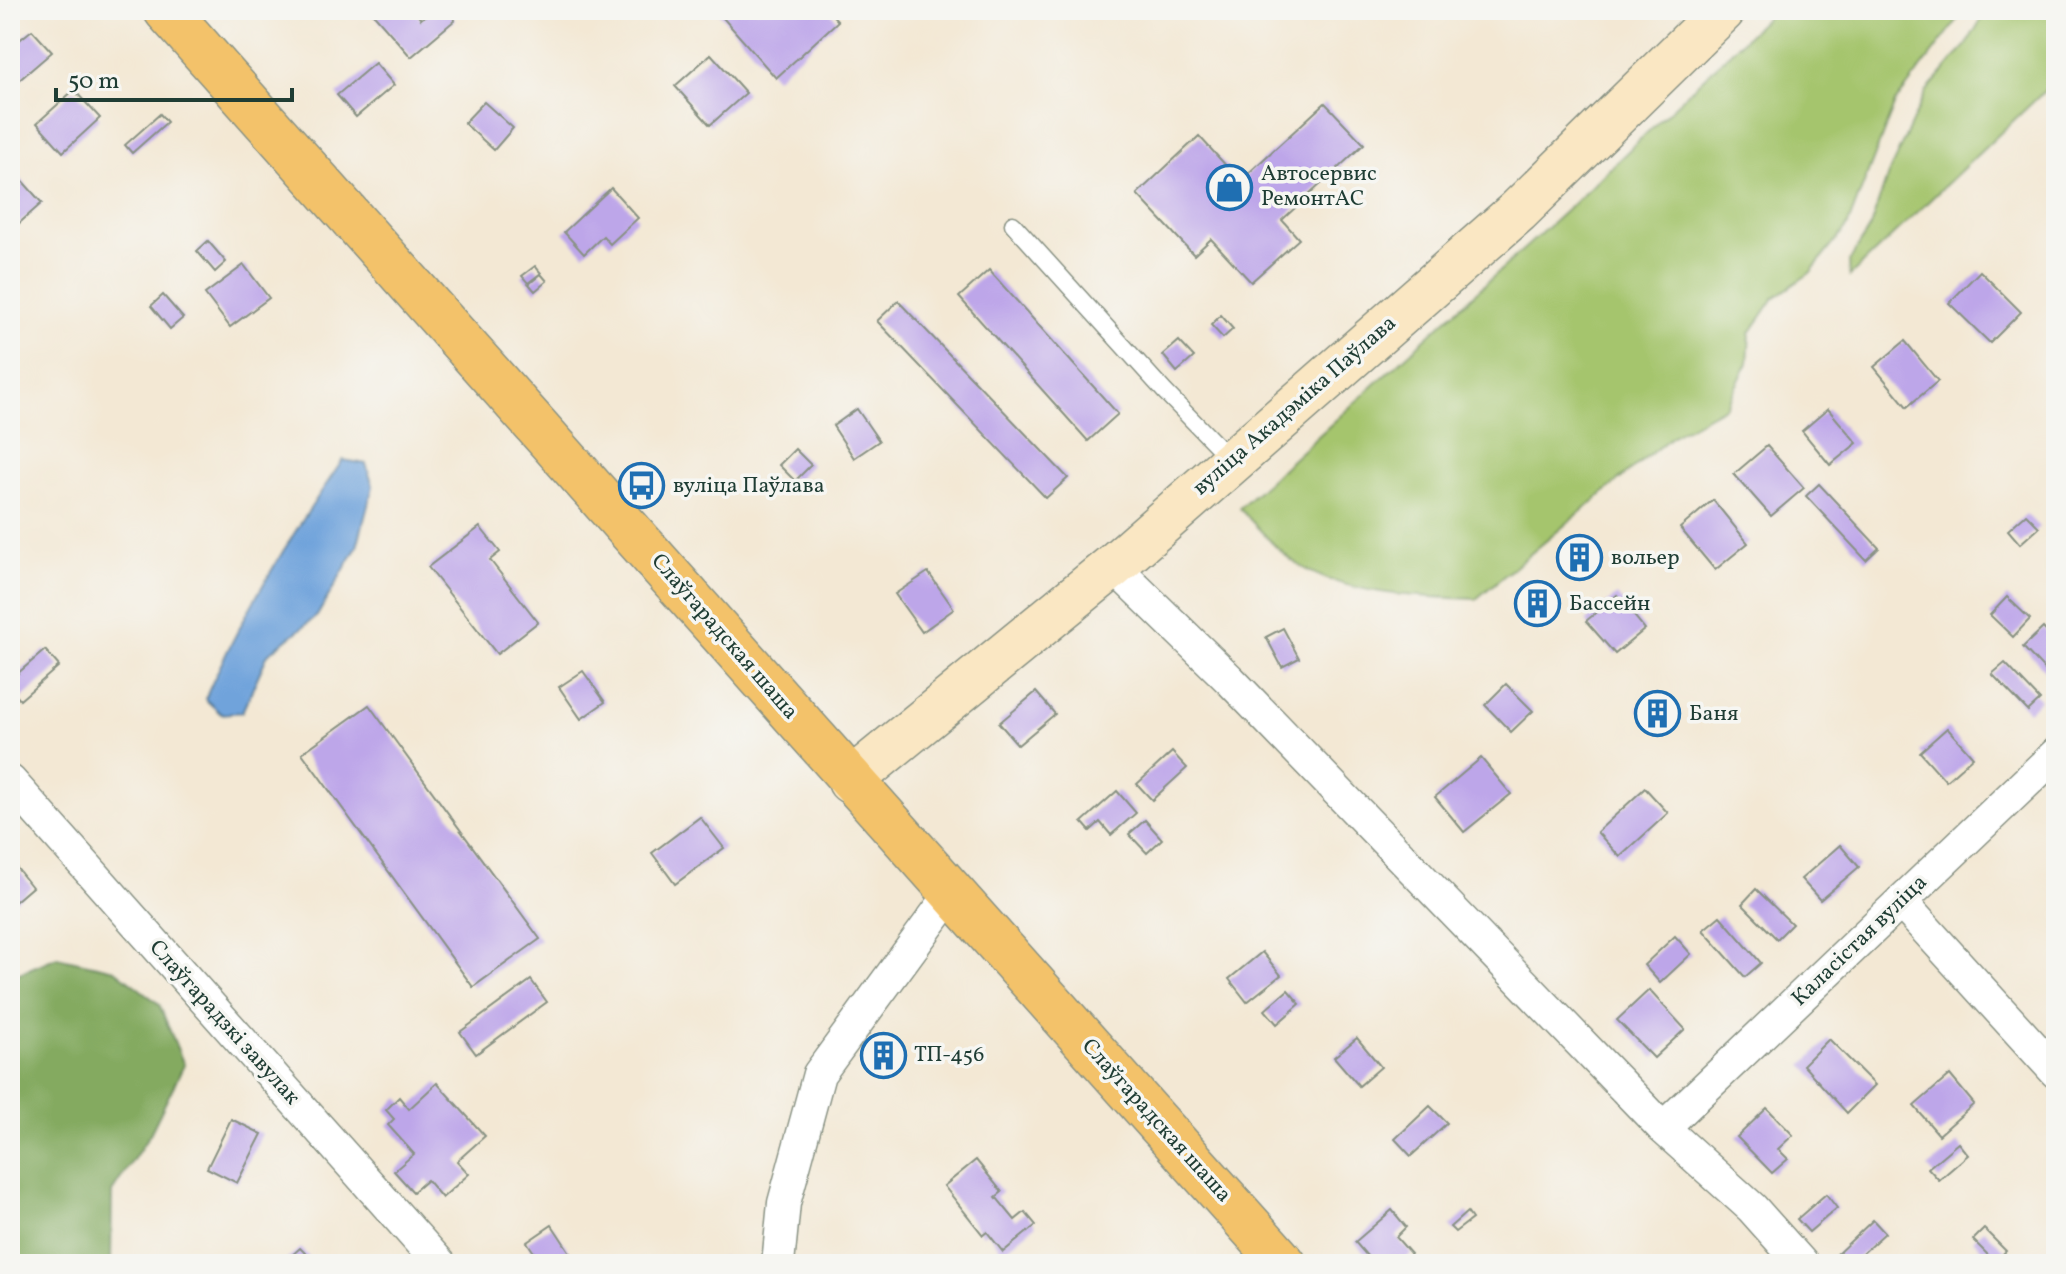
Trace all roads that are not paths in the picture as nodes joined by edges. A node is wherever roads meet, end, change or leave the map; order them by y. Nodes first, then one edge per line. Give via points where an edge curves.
1 (166, 10) edge
2 (1723, 10) edge
3 (1013, 224) dead end
4 (1232, 461) junction
5 (1113, 566) junction
6 (2056, 754) edge
7 (10, 781) edge
8 (850, 781) junction
9 (951, 894) junction
10 (1901, 902) junction
11 (2056, 1072) edge
12 (1663, 1128) junction
13 (440, 1264) edge
14 (778, 1264) edge
15 (1284, 1264) edge
16 (1802, 1264) edge

1 - 8 main road, Слаўгарадская шаша
2 - 4 main road, вуліца Акадэміка Паўлава via 1518,211
3 - 4 lane
4 - 5 main road, вуліца Акадэміка Паўлава
5 - 8 main road, вуліца Акадэміка Паўлава
5 - 12 street via 1241,691
6 - 10 street, Каласістая вуліца
7 - 13 street, Слаўгарадзкі завулак
8 - 9 main road, Слаўгарадская шаша
9 - 14 street via 819,1074 784,1203
9 - 15 main road, Слаўгарадская шаша
10 - 11 street
10 - 12 street, Каласістая вуліца
12 - 16 street via 1752,1208

